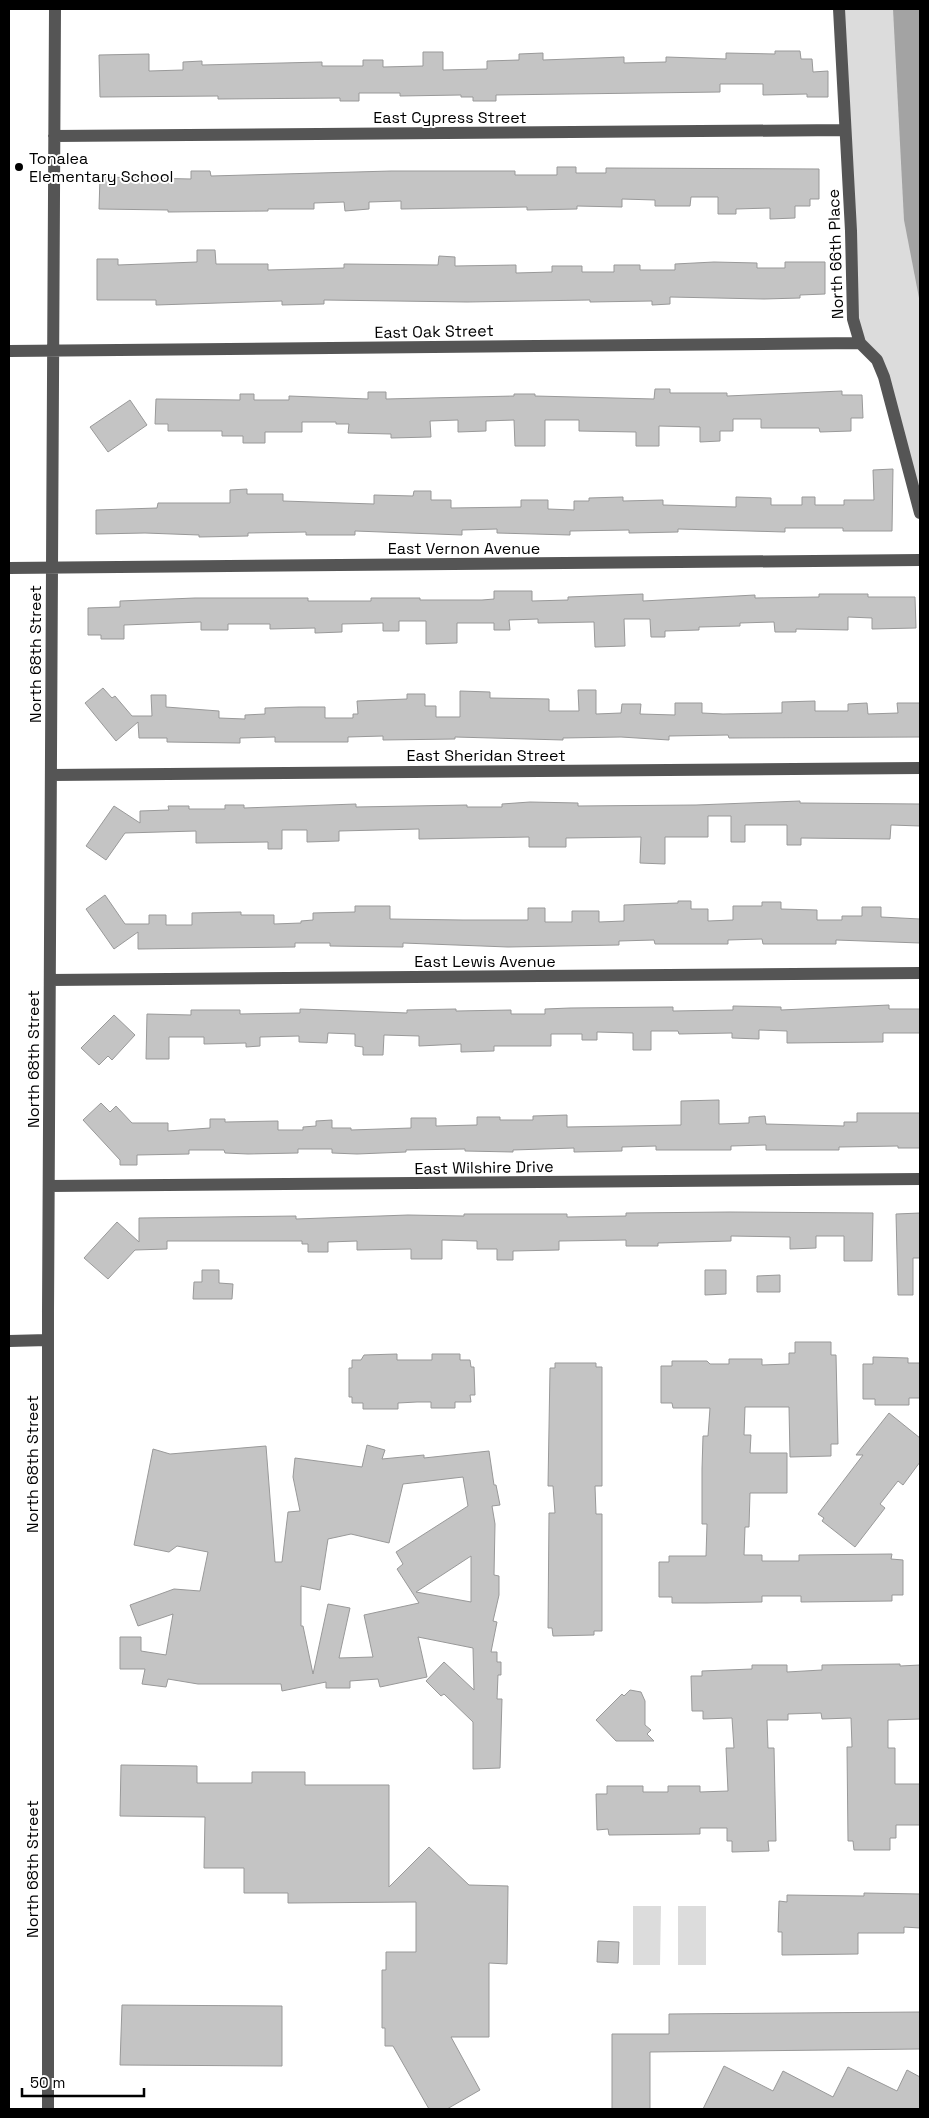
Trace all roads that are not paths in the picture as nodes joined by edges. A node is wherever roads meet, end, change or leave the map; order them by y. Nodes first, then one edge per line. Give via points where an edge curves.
1 (55, 9) edge
2 (839, 9) edge
3 (845, 130) junction
4 (54, 136) junction
5 (860, 343) junction
6 (53, 351) junction
7 (9, 352) edge
8 (920, 513) edge
9 (920, 560) edge
10 (52, 567) junction
11 (9, 568) edge
12 (920, 768) edge
13 (51, 775) junction
14 (920, 973) edge
15 (50, 980) junction
16 (920, 1179) edge
17 (49, 1186) junction
18 (48, 1340) junction
19 (9, 1341) edge
20 (48, 2109) edge

1 - 4 street, North 68th Street
2 - 3 street, North 66th Place
3 - 4 street, East Cypress Street
3 - 5 street, North 66th Place via 853,320
4 - 6 street, North 68th Street
5 - 6 street, East Oak Street
5 - 8 street, North 66th Place via 877,360 884,377
6 - 7 street, East Oak Street
6 - 10 street, North 68th Street
9 - 10 street, East Vernon Avenue
10 - 11 street, East Vernon Avenue
10 - 13 street, North 68th Street
12 - 13 street, East Sheridan Street
13 - 15 street, North 68th Street
14 - 15 street, East Lewis Avenue
15 - 17 street, North 68th Street
16 - 17 street, East Wilshire Drive
17 - 18 street, North 68th Street
18 - 19 street
18 - 20 street, North 68th Street

